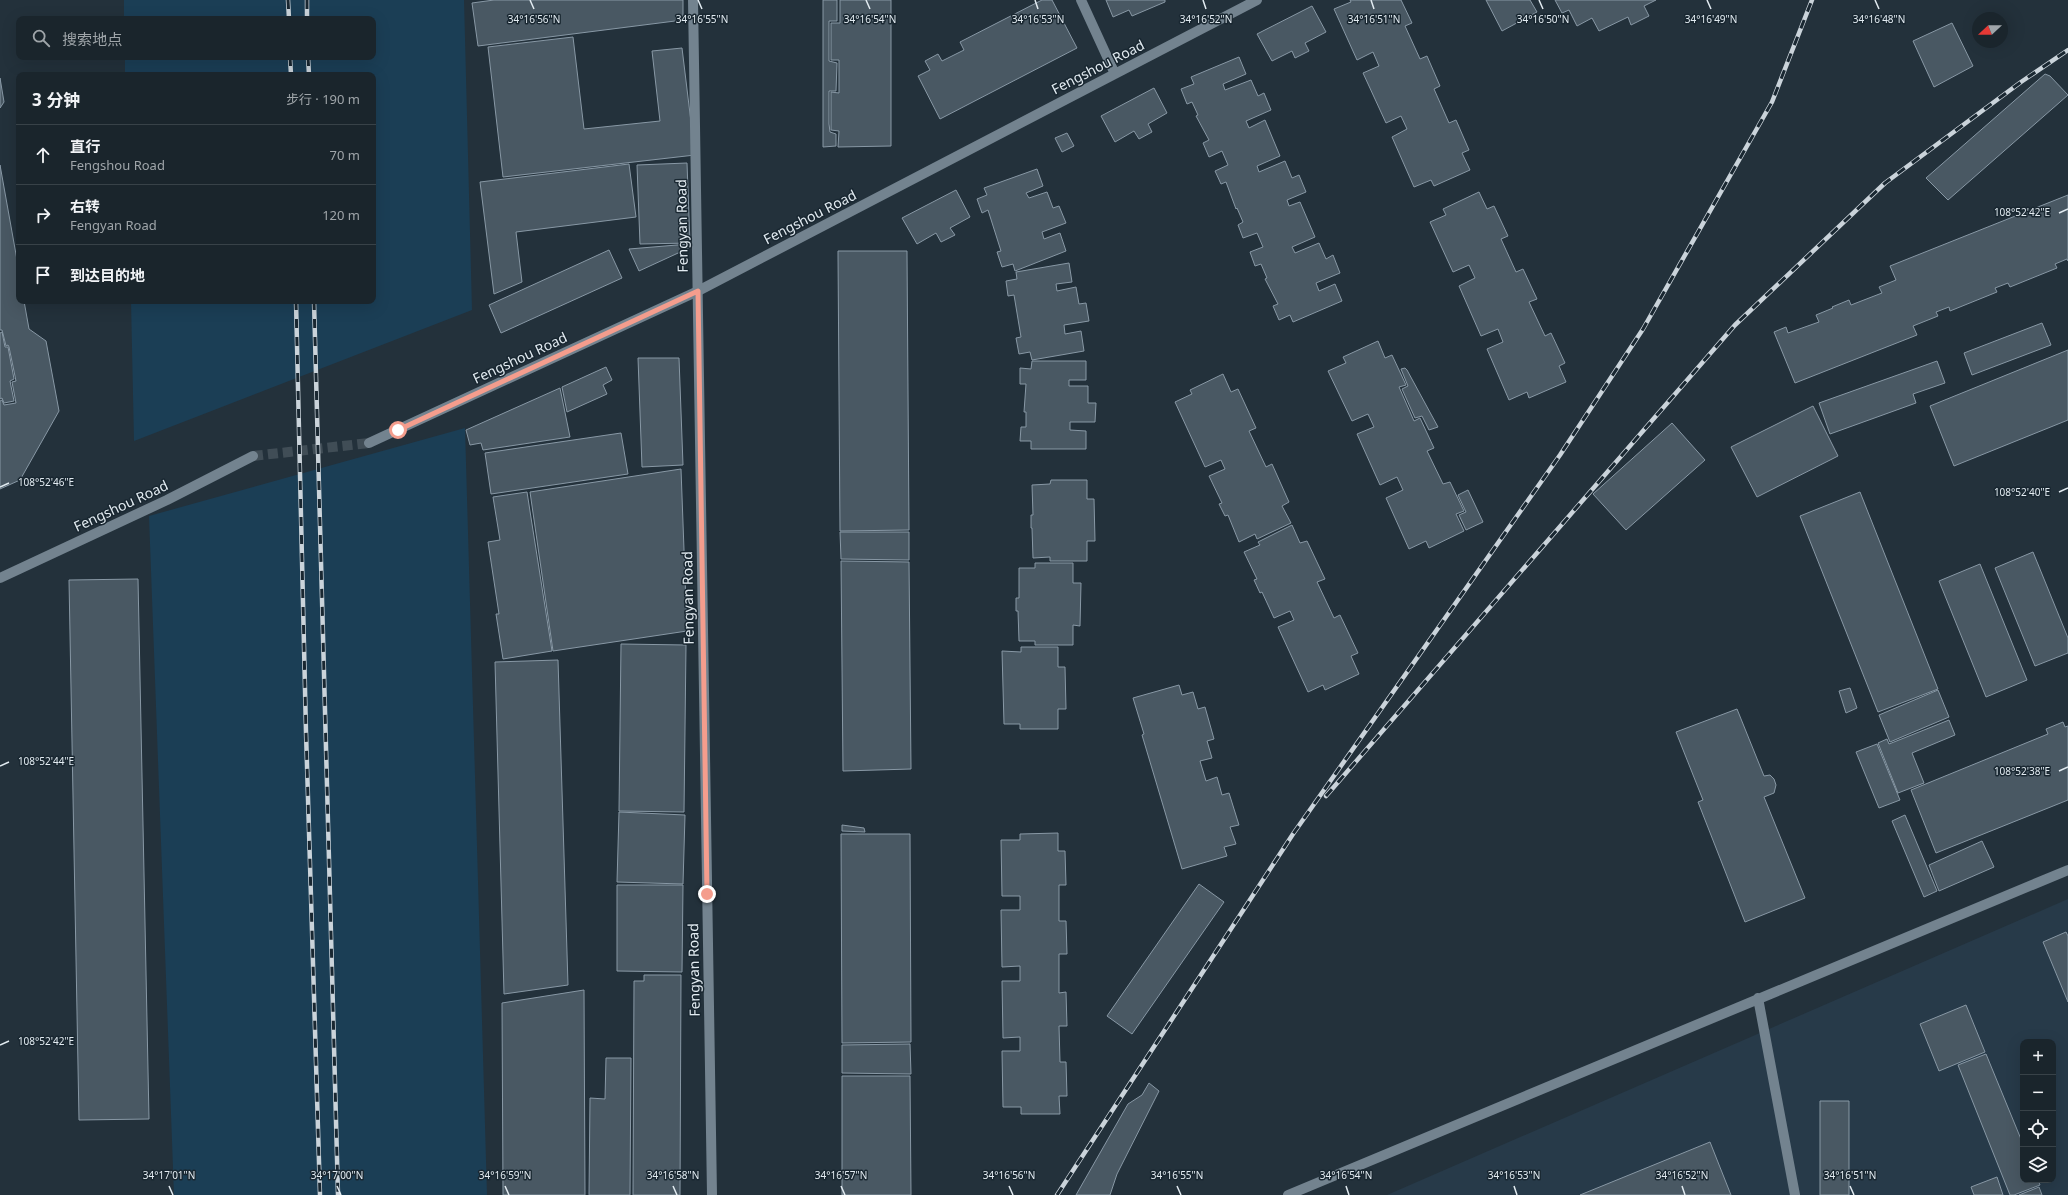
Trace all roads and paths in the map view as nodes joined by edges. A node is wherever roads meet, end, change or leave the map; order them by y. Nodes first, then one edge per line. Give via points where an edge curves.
1 (692, 0) edge
2 (1081, 0) edge
3 (1257, 0) edge
4 (1115, 74) junction
5 (698, 291) junction
6 (369, 443) tunnel mouth
7 (253, 456) tunnel mouth
8 (0, 578) edge
9 (2068, 870) edge
10 (1758, 998) junction
11 (712, 1195) edge
12 (1288, 1195) edge
13 (1795, 1195) edge

1 - 5 street, Fengyan Road
2 - 4 street
3 - 4 street, Fengshou Road
4 - 5 street, Fengshou Road
5 - 6 street, Fengshou Road
5 - 11 street, Fengyan Road
7 - 8 street, Fengshou Road via 167,500
9 - 10 street
10 - 12 street
10 - 13 street

